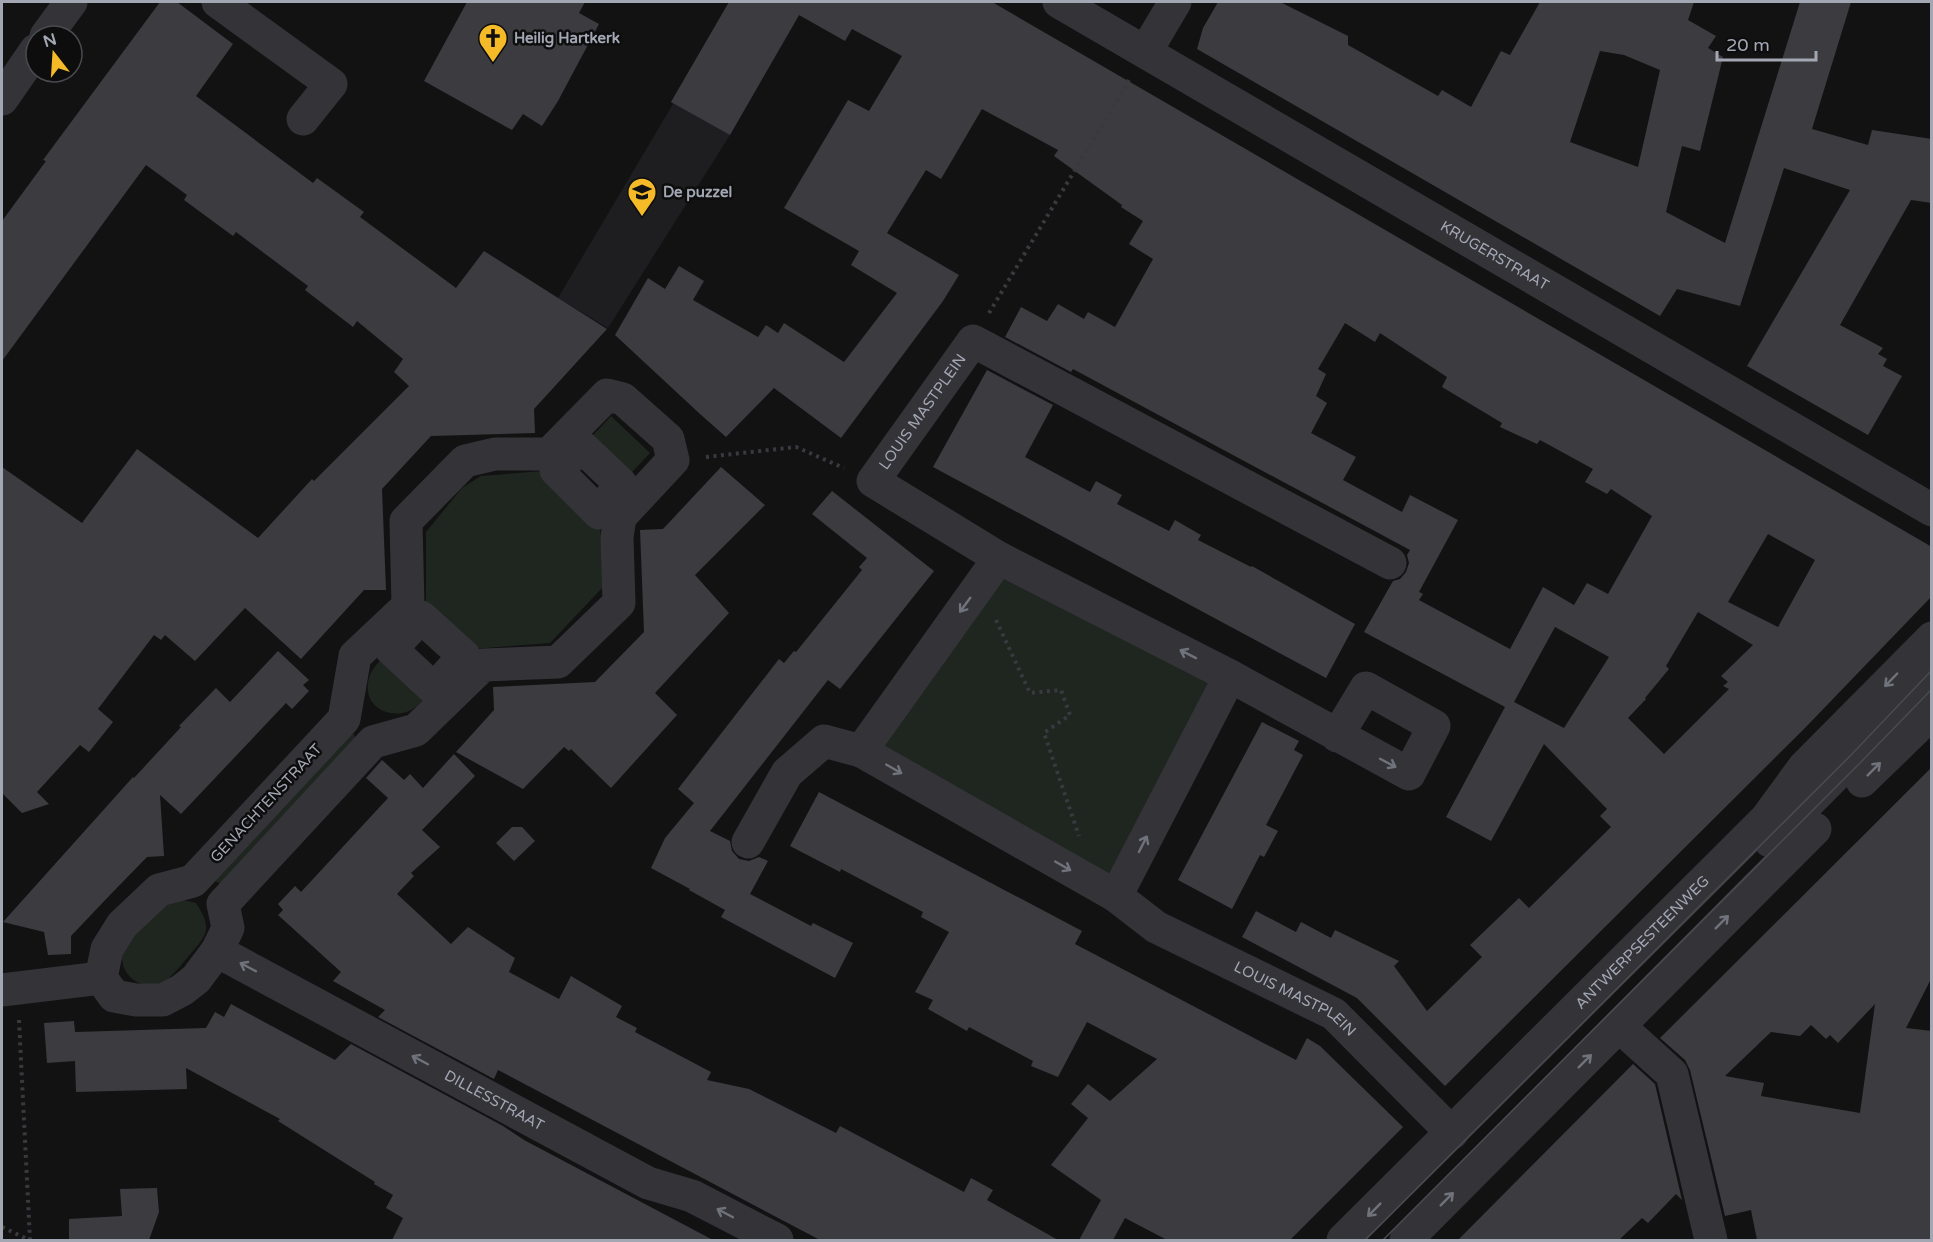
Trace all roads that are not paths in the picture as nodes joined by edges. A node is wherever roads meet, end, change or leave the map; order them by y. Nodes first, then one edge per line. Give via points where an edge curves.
1 (71, 2) edge
2 (218, 2) edge
3 (1059, 2) edge
4 (1175, 2) edge
5 (55, 24) edge
6 (1146, 51) junction
7 (24, 67) edge
8 (2, 99) edge
9 (303, 119) dead end
10 (1932, 510) edge
11 (999, 558) junction
12 (1390, 563) dead end
13 (1932, 638) edge
14 (1230, 676) junction
15 (1932, 678) edge
16 (1932, 713) edge
17 (344, 719) junction
18 (1337, 736) dead end
19 (373, 742) junction
20 (861, 751) junction
21 (748, 842) dead end
22 (193, 881) junction
23 (1106, 890) junction
24 (223, 904) junction
25 (217, 951) junction
26 (101, 978) junction
27 (10, 990) edge
28 (1619, 1026) junction
29 (1452, 1132) junction
30 (777, 1240) edge
31 (1343, 1240) edge
32 (1374, 1240) edge
33 (1406, 1240) edge
34 (1711, 1240) edge

1 - 5 street
2 - 9 street via 331,84
3 - 6 street, KRUGERSTRAAT
4 - 6 street
6 - 10 street, KRUGERSTRAAT
7 - 8 street
11 - 12 street, LOUIS MASTPLEIN via 873,481 973,341
14 -> 11 street, LOUIS MASTPLEIN
11 -> 20 street
13 -> 29 street, ANTWERPSESTEENWEG via 1804,767 1766,819
14 - 18 street, LOUIS MASTPLEIN
23 -> 14 street
15 - 32 street
28 -> 16 street
17 - 19 street
17 - 19 street via 355,656 415,612 406,521 465,461 495,454 549,453 607,395 623,399 668,439 673,460 620,518 619,603 558,662 483,665 416,730
17 - 22 street, GENACHTENSTRAAT
19 - 24 street
20 - 21 street, LOUIS MASTPLEIN via 824,741 787,773
20 -> 23 street, LOUIS MASTPLEIN
22 - 24 street
22 - 26 street via 159,890 122,925 107,949
23 - 29 street, LOUIS MASTPLEIN via 1156,927 1334,1014
24 - 25 street via 228,927
25 - 26 street via 196,979 163,1000 114,996
30 -> 25 street, DILLESSTRAAT via 692,1196 648,1183
26 - 27 street
33 -> 28 street
28 - 34 street via 1672,1074
29 -> 31 street, ANTWERPSESTEENWEG

